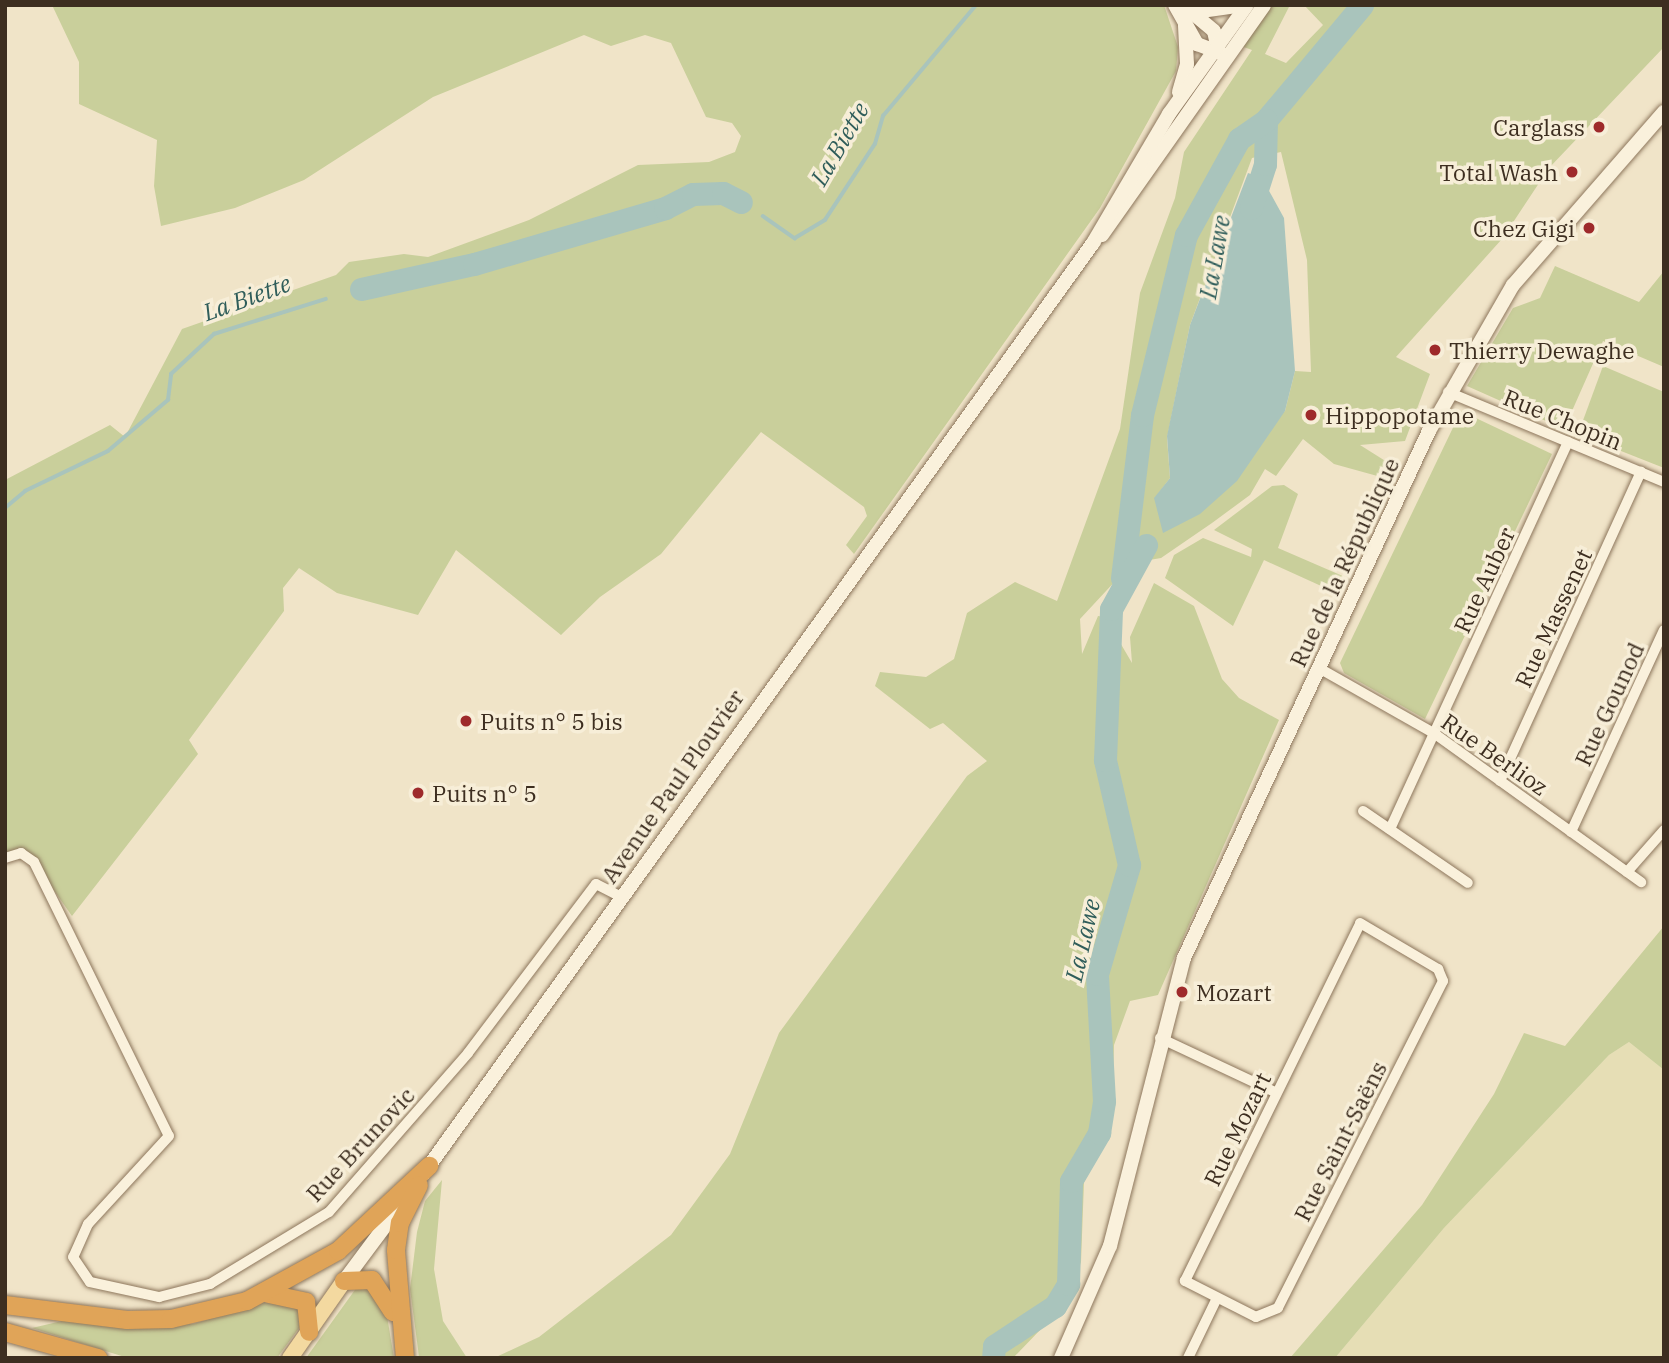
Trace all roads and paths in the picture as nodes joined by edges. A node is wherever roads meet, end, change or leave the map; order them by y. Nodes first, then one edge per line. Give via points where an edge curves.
1 (1175, 5) edge
2 (1246, 5) edge
3 (1264, 5) edge
4 (1188, 8) edge
5 (1185, 25) junction
6 (1237, 43) junction
7 (1216, 51) junction
8 (1664, 112) edge
9 (1169, 114) junction
10 (1170, 140) junction
11 (1093, 243) junction
12 (1448, 392) junction
13 (1568, 442) junction
14 (1641, 472) junction
15 (1664, 482) edge
16 (1664, 630) edge
17 (1319, 668) junction
18 (1435, 734) junction
19 (1500, 781) junction
20 (1363, 811) dead end
21 (1390, 829) junction
22 (1664, 830) edge
23 (1571, 832) junction
24 (5, 858) edge
25 (1627, 872) junction
26 (1642, 882) dead end
27 (1468, 883) dead end
28 (621, 897) junction
29 (1360, 923) joint
30 (1159, 1038) junction
31 (1275, 1092) junction
32 (429, 1166) junction
33 (344, 1281) junction
34 (263, 1295) junction
35 (1217, 1298) junction
36 (5, 1305) edge
37 (1256, 1317) joint
38 (400, 1328) junction
39 (5, 1332) edge
40 (309, 1332) junction
41 (98, 1358) edge
42 (290, 1358) edge
43 (405, 1358) edge
44 (1061, 1358) edge
45 (1188, 1358) edge

1 - 5 main road
2 - 4 main road
2 - 7 main road, Avenue Paul Plouvier
3 - 6 main road, Avenue Paul Plouvier
4 - 7 main road via 1214,31
5 - 7 main road
5 - 9 main road via 1185,76
6 - 7 main road
6 - 10 main road, Avenue Paul Plouvier
7 - 9 main road, Avenue Paul Plouvier
7 - 10 main road
8 - 12 main road, Rue de la République via 1521,275
9 - 11 main road, Avenue Paul Plouvier
10 - 11 main road, Avenue Paul Plouvier
11 - 28 main road, Avenue Paul Plouvier
12 - 13 street, Rue Chopin
12 - 17 main road, Rue de la République
13 - 14 street, Rue Chopin
13 - 18 street, Rue Auber
14 - 15 street, Rue Chopin
14 - 19 street, Rue Massenet
16 - 23 street, Rue Gounod
17 - 18 street, Rue Berlioz
17 - 30 main road, Rue de la République via 1184,958
18 - 19 street, Rue Berlioz
18 - 21 street, Rue Auber
19 - 23 street, Rue Berlioz
20 - 21 street
21 - 27 street
22 - 25 street
23 - 25 street, Rue Berlioz
24 - 28 street, Rue Brunovic via 21,853 34,862 169,1136 88,1224 73,1257 90,1282 159,1297 210,1284 328,1212 468,1053 596,884
25 - 26 street, Rue Berlioz
28 - 32 main road, Avenue Paul Plouvier
29 - 31 street, Rue Mozart
29 - 37 street, Rue Saint-Saëns via 1438,969 1441,986 1278,1308
30 - 31 street
30 - 44 main road, Rue de la République via 1110,1246
31 - 35 street, Rue Mozart via 1185,1281
32 - 33 main road, Avenue Paul Plouvier
32 - 34 highway via 338,1251
32 - 38 highway via 400,1223
33 - 38 highway via 363,1277 380,1286
33 - 40 main road, Avenue Paul Plouvier
34 - 36 highway via 171,1319 81,1317
34 - 40 highway via 286,1294 306,1303
35 - 37 street, Rue Mozart
35 - 45 street
38 - 43 highway
39 - 41 highway
40 - 42 main road, Avenue Paul Plouvier

